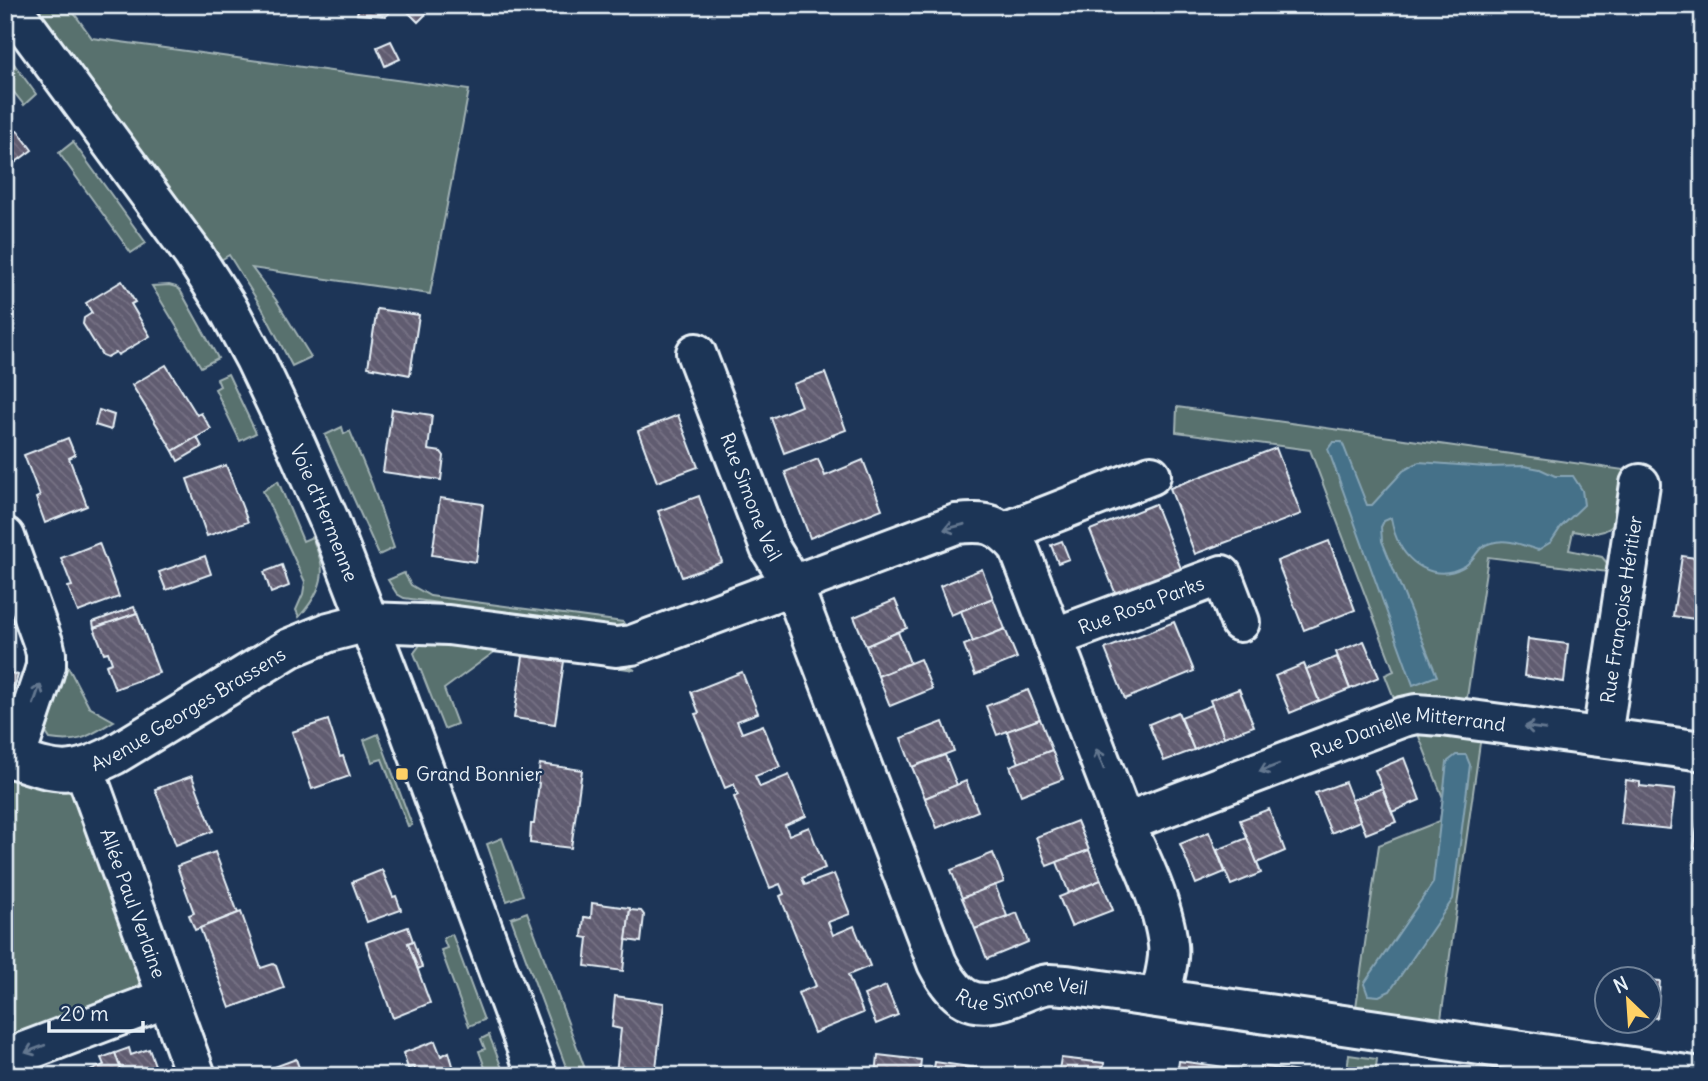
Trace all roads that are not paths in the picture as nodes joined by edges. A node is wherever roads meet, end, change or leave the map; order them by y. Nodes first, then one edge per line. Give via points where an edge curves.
1 (10, 5) edge
2 (696, 353) dead end
3 (1151, 475) dead end
4 (1640, 484) dead end
5 (1005, 532) junction
6 (5, 537) edge
7 (793, 586) junction
8 (368, 622) junction
9 (1240, 622) dead end
10 (1053, 638) junction
11 (1602, 736) junction
12 (1703, 751) edge
13 (10, 757) edge
14 (84, 768) junction
15 (1124, 823) junction
16 (167, 998) junction
17 (1160, 998) junction
18 (5, 1059) edge
19 (196, 1076) edge
20 (537, 1076) edge
21 (1693, 1076) edge

1 - 8 street, Voie d'Hermenne via 227,307 317,492
2 - 7 street, Rue Simone Veil via 770,548
3 - 5 street
4 - 11 street, Rue Françoise Héritier
5 -> 7 street via 976,522 957,524
5 - 10 street via 1018,546
13 -> 6 street via 43,676 46,654
7 - 8 street, Avenue Georges Brassens via 616,648 448,625
7 - 17 street, Rue Simone Veil via 937,963 950,986 975,1002 990,1003 1048,984
8 - 14 street, Avenue Georges Brassens via 290,648 114,755
8 - 20 street, Voie d'Hermenne
9 - 10 street, Rue Rosa Parks via 1222,575
15 -> 10 street
11 - 12 street, Rue Danielle Mitterrand
11 -> 15 street, Rue Danielle Mitterrand via 1416,714
13 - 14 street, Avenue Georges Brassens via 50,770
14 - 16 street, Allée Paul Verlaine
15 - 17 street via 1165,929 1168,954
16 -> 18 street
16 - 19 street, Allée Paul Verlaine
17 - 21 street, Rue Simone Veil

